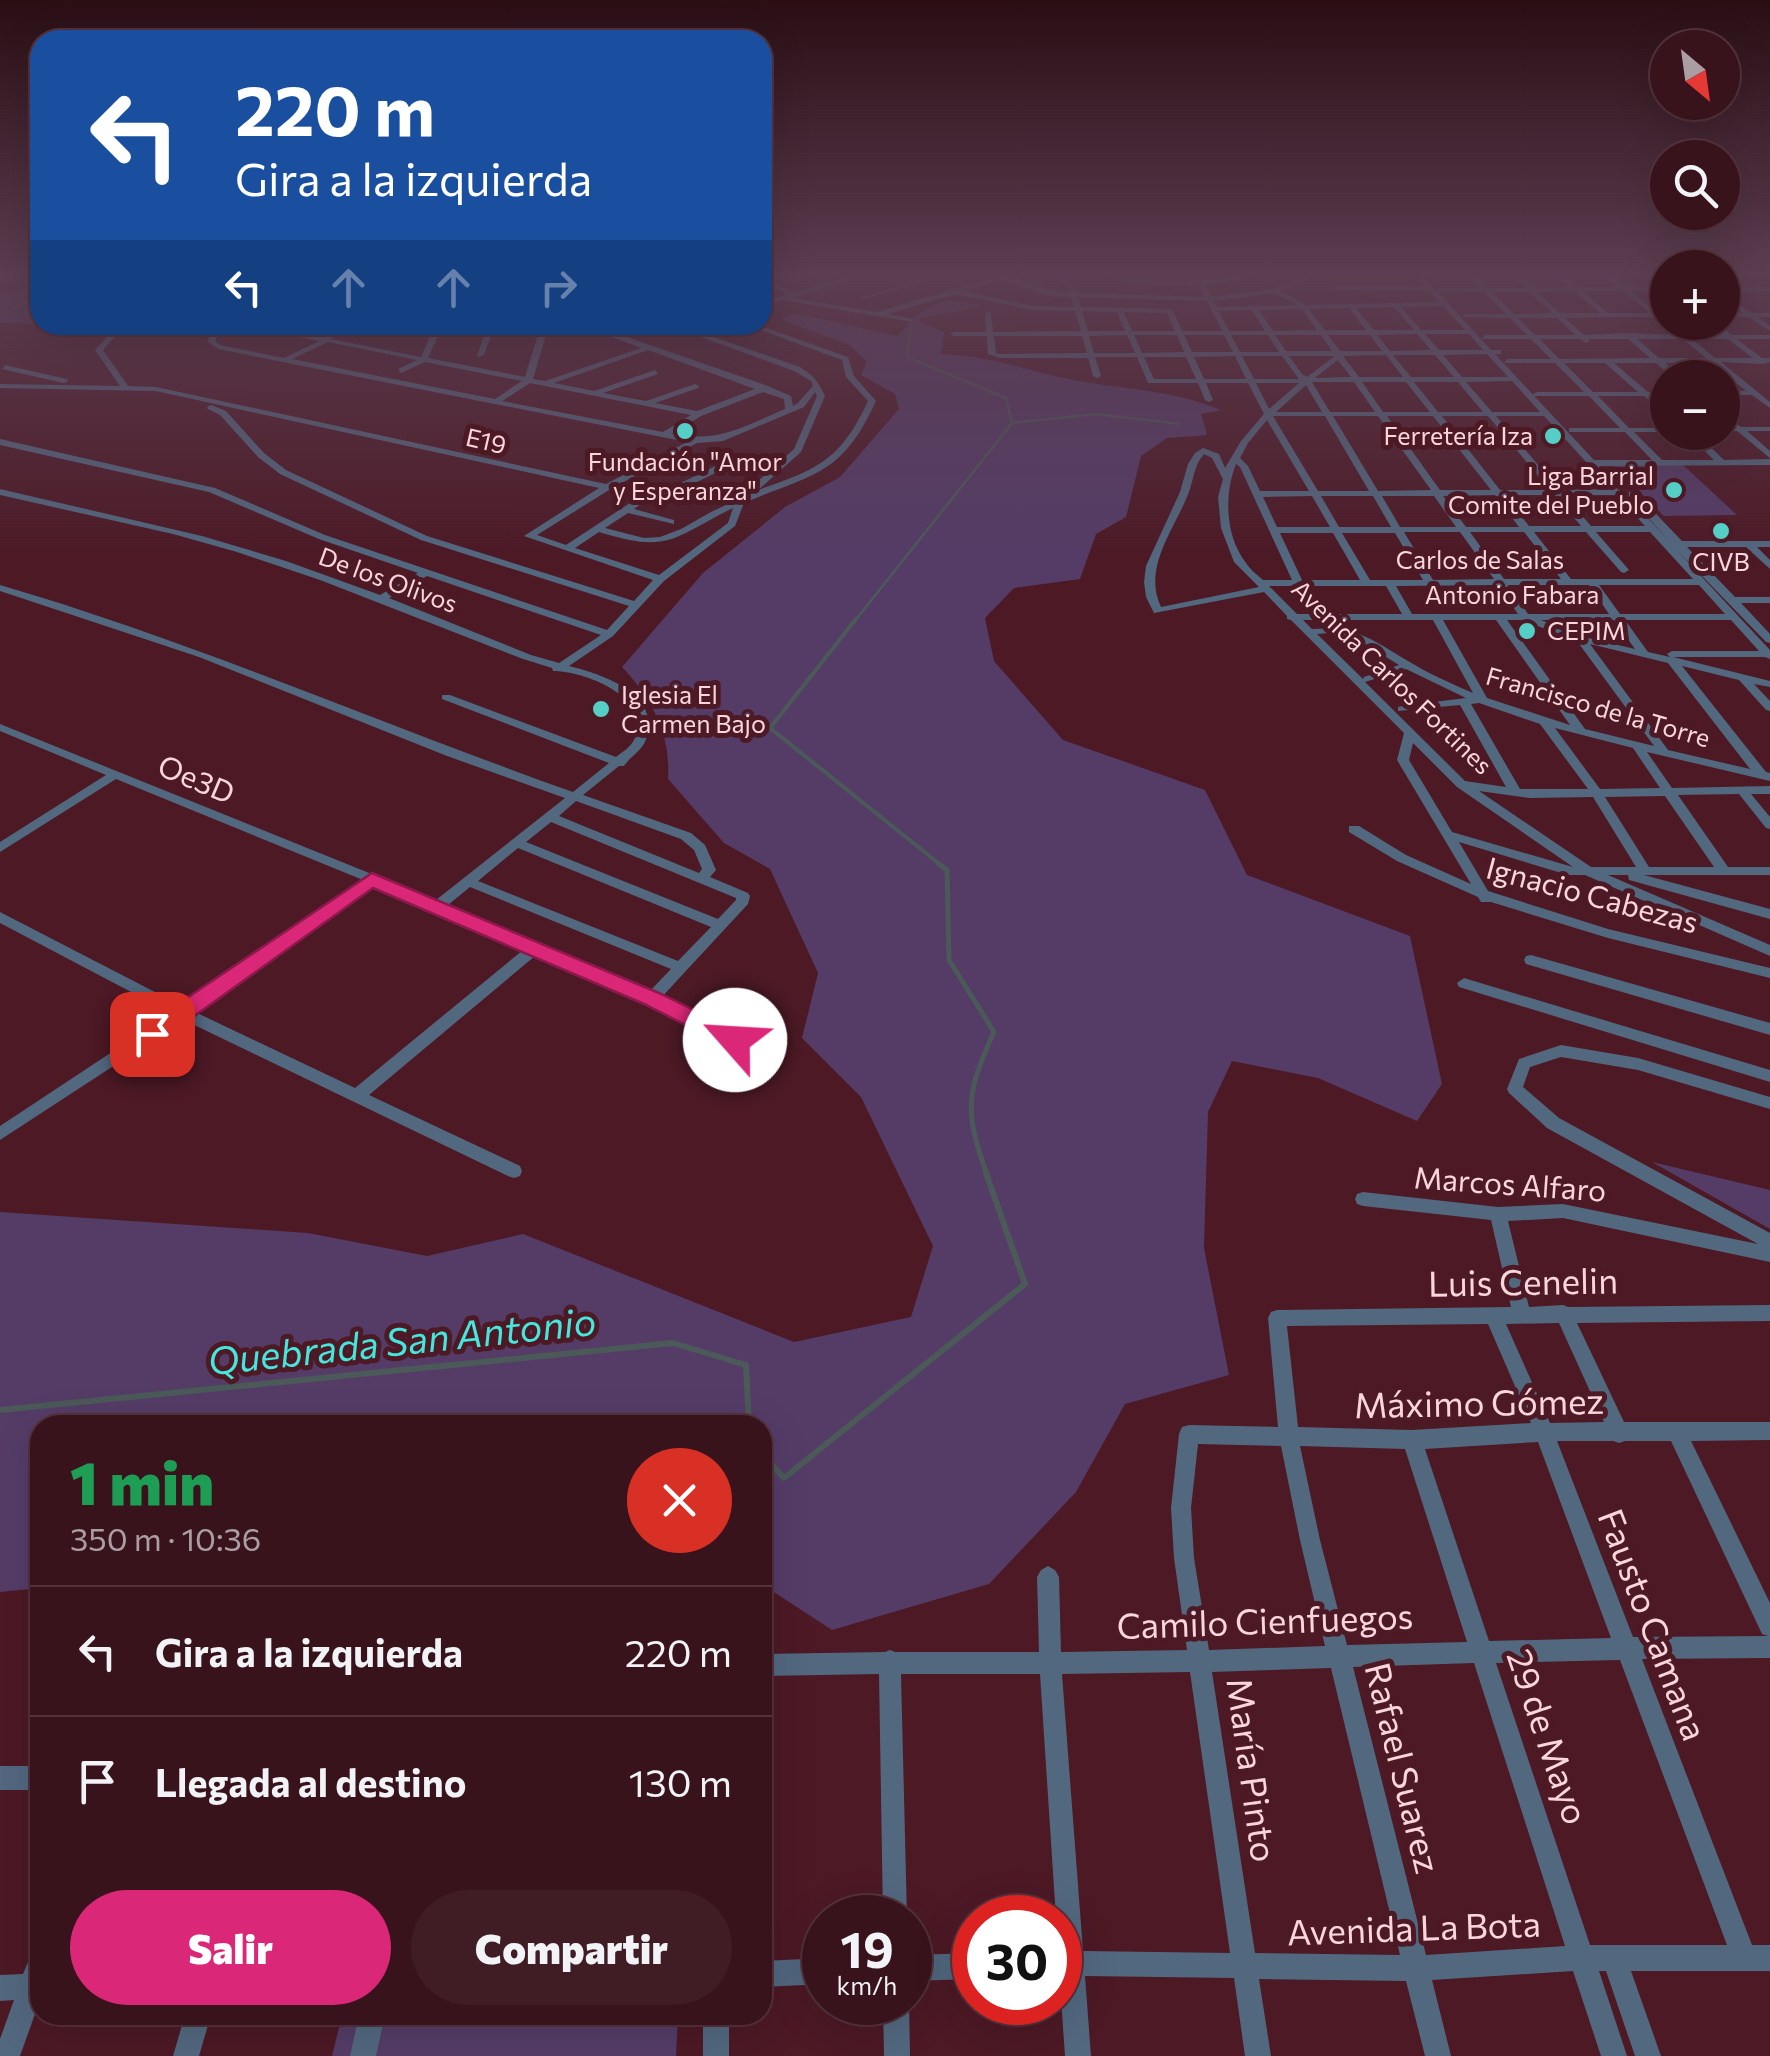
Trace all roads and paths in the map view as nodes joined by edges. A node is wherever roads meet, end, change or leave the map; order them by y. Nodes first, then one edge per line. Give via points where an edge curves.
1 (12, 369) edge
2 (112, 369) edge
3 (333, 369) edge
4 (405, 369) edge
5 (470, 369) edge
6 (531, 369) edge
7 (587, 369) edge
8 (709, 369) edge
9 (794, 369) edge
10 (848, 369) edge
11 (1095, 369) edge
12 (1147, 369) edge
13 (1194, 369) edge
14 (1246, 369) edge
15 (1295, 369) edge
16 (1322, 369) edge
17 (1348, 369) edge
18 (1401, 369) edge
19 (1449, 369) edge
20 (1506, 369) edge
21 (1514, 369) edge
22 (1564, 369) edge
23 (1617, 369) edge
24 (401, 371) dead end
25 (655, 372) dead end
26 (1097, 376) dead end
27 (1410, 379) junction
28 (1513, 379) junction
29 (528, 380) junction
30 (1308, 380) junction
31 (1355, 380) junction
32 (1458, 380) junction
33 (1200, 381) junction
34 (1252, 381) junction
35 (1740, 382) edge
36 (544, 384) junction
37 (817, 385) junction
38 (0, 386) edge
39 (695, 386) dead end
40 (87, 388) junction
41 (125, 388) junction
42 (765, 388) junction
43 (595, 393) junction
44 (1536, 394) junction
45 (1590, 394) junction
46 (1645, 394) junction
47 (1650, 394) edge
48 (1740, 394) edge
49 (1754, 394) junction
50 (1770, 394) edge
51 (184, 395) junction
52 (1650, 398) edge
53 (498, 400) junction
54 (1209, 400) dead end
55 (648, 403) junction
56 (1770, 406) edge
57 (790, 410) junction
58 (698, 414) junction
59 (1268, 414) junction
60 (1327, 414) junction
61 (1380, 414) junction
62 (1434, 414) junction
63 (1488, 414) junction
64 (1545, 414) junction
65 (1572, 430) junction
66 (1626, 430) junction
67 (1650, 430) edge
68 (1741, 430) joint
69 (1770, 430) edge
70 (664, 435) junction
71 (695, 441) junction
72 (0, 442) edge
73 (1709, 450) edge
74 (741, 457) dead end
75 (1234, 457) junction
76 (1770, 458) edge
77 (1659, 462) junction
78 (1721, 462) junction
79 (1590, 463) junction
80 (1602, 463) junction
81 (1225, 477) junction
82 (604, 489) junction
83 (0, 492) edge
84 (1616, 492) junction
85 (1630, 492) junction
86 (1317, 493) junction
87 (1498, 493) junction
88 (1556, 493) junction
89 (1257, 494) junction
90 (1440, 494) junction
91 (1376, 495) junction
92 (645, 497) junction
93 (740, 500) junction
94 (629, 510) junction
95 (671, 522) dead end
96 (598, 529) junction
97 (1651, 529) junction
98 (1272, 530) junction
99 (1527, 530) junction
100 (1590, 530) junction
101 (1399, 531) junction
102 (1468, 531) junction
103 (1339, 532) junction
104 (1665, 544) junction
105 (1680, 544) junction
106 (1749, 544) junction
107 (1770, 544) edge
108 (567, 549) junction
109 (1770, 566) edge
110 (1624, 570) dead end
111 (426, 572) junction
112 (660, 579) junction
113 (1502, 582) junction
114 (1568, 582) junction
115 (1592, 582) junction
116 (1701, 582) junction
117 (1298, 583) junction
118 (1367, 583) junction
119 (1430, 583) junction
120 (1389, 584) junction
121 (1263, 586) junction
122 (0, 588) edge
123 (380, 599) junction
124 (1732, 600) junction
125 (1770, 600) edge
126 (632, 604) junction
127 (1291, 617) junction
128 (1409, 617) junction
129 (1436, 617) junction
130 (1734, 617) junction
131 (1499, 618) junction
132 (1526, 618) junction
133 (1618, 618) junction
134 (1309, 632) junction
135 (608, 634) junction
136 (1581, 639) junction
137 (1770, 640) edge
138 (1642, 654) junction
139 (1769, 655) edge
140 (1671, 660) junction
141 (1408, 665) junction
142 (557, 669) junction
143 (1743, 678) junction
144 (1368, 679) dead end
145 (1770, 684) edge
146 (446, 697) dead end
147 (1482, 699) junction
148 (1466, 704) junction
149 (1770, 708) edge
150 (1402, 709) dead end
151 (1543, 720) junction
152 (0, 727) edge
153 (1578, 729) junction
154 (1410, 734) junction
155 (1637, 746) junction
156 (1664, 752) junction
157 (620, 763) junction
158 (116, 774) junction
159 (1766, 776) edge
160 (1461, 784) junction
161 (1770, 790) edge
162 (1516, 792) junction
163 (1744, 792) junction
164 (1597, 793) junction
165 (1668, 794) junction
166 (580, 795) junction
167 (551, 818) junction
168 (1770, 825) edge
169 (1354, 829) dead end
170 (1448, 835) junction
171 (518, 843) junction
172 (0, 848) edge
173 (1770, 871) edge
174 (1645, 872) junction
175 (1725, 872) junction
176 (1591, 873) junction
177 (1618, 873) junction
178 (703, 876) junction
179 (372, 880) junction
180 (470, 882) junction
181 (1486, 899) junction
182 (438, 906) junction
183 (1770, 914) edge
184 (0, 918) edge
185 (719, 925) junction
186 (535, 948) junction
187 (1770, 951) edge
188 (1530, 960) dead end
189 (680, 967) junction
190 (1770, 973) edge
191 (1464, 983) dead end
192 (652, 999) junction
193 (183, 1014) junction
194 (1770, 1029) edge
195 (735, 1040) dead end
196 (1770, 1076) edge
197 (356, 1096) junction
198 (1770, 1103) edge
199 (0, 1134) edge
200 (514, 1172) dead end
201 (1363, 1199) dead end
202 (1498, 1214) junction
203 (1770, 1242) edge
204 (1770, 1254) edge
205 (1564, 1312) junction
206 (1770, 1313) edge
207 (1522, 1314) junction
208 (1277, 1318) joint
209 (1494, 1318) junction
210 (1770, 1430) edge
211 (1544, 1432) junction
212 (1189, 1434) joint
213 (1619, 1434) junction
214 (1678, 1434) junction
215 (1289, 1439) junction
216 (1412, 1440) junction
217 (1048, 1577) dead end
218 (1770, 1626) edge
219 (1626, 1647) junction
220 (1770, 1647) edge
221 (1480, 1650) junction
222 (1338, 1654) junction
223 (890, 1661) junction
224 (1200, 1661) junction
225 (1050, 1664) junction
226 (772, 1665) edge
227 (0, 1778) edge
228 (30, 1778) edge
229 (895, 1895) edge
230 (1062, 1895) edge
231 (1584, 1958) junction
232 (1614, 1958) junction
233 (1757, 1958) edge
234 (1082, 1964) edge
235 (1414, 1968) junction
236 (1244, 1969) junction
237 (802, 1972) edge
238 (772, 1974) edge
239 (30, 1981) edge
240 (0, 1988) edge
241 (30, 1996) edge
242 (195, 2025) edge
243 (370, 2025) edge
244 (716, 2025) edge
245 (896, 2025) edge
246 (1074, 2025) edge
247 (6, 2056) edge
248 (186, 2056) edge
249 (362, 2056) edge
250 (716, 2056) edge
251 (897, 2056) edge
252 (1078, 2056) edge
253 (1258, 2056) edge
254 (1438, 2056) edge
255 (1614, 2056) edge
256 (1648, 2056) edge

1 - 40 street
2 - 41 street
3 - 53 street
4 - 24 street
5 - 29 street
6 - 29 street
7 - 36 street
8 - 42 street
9 - 37 street
10 - 93 street via 872,401 848,449 820,472
11 - 26 street
12 - 33 street via 1152,381
13 - 33 street
14 - 34 street
15 - 30 street
16 - 30 street, Avenida Carlos Fortines
17 - 31 street
18 - 27 street
19 - 32 street
20 - 28 street
21 - 44 street
22 - 45 street
23 - 46 street
25 - 43 street
27 - 31 street
27 - 32 street
27 - 62 street
28 - 32 street
28 - 64 street
29 - 36 street
29 - 53 street
30 - 31 street
30 - 34 street
30 - 59 street, Avenida Carlos Fortines
30 - 60 street
31 - 61 street
32 - 63 street
33 - 34 street
33 - 54 street
34 - 59 street
35 - 49 street
36 - 43 street
37 - 57 street
37 - 93 street via 821,396 798,450
38 - 40 street
39 - 55 street
40 - 41 street, E19
41 - 51 street, E19
42 - 57 street via 788,398
42 - 58 street
43 - 55 street
44 - 45 street
44 - 65 street
45 - 46 street
45 - 66 street
46 - 47 street
46 - 52 street
48 - 49 street
49 - 50 street
49 - 56 street
51 - 82 street, E19
51 - 126 street via 223,412 282,472 424,538
53 - 70 street
55 - 58 street
57 - 71 street via 720,439
58 - 70 street
59 - 60 street
59 - 75 street, Avenida Carlos Fortines
59 - 86 street
60 - 61 street
60 - 91 street
61 - 62 street
61 - 90 street
62 - 63 street
62 - 87 street
63 - 64 street
63 - 88 street
64 - 79 street
65 - 66 street
65 - 80 street
66 - 67 street
66 - 77 street
68 - 69 street
68 - 76 street
70 - 71 street
71 - 82 street
72 - 111 street via 212,490
73 - 78 street
74 - 92 street, E19 via 661,497
75 - 81 street, Avenida Carlos Fortines
75 - 89 street
76 - 78 street
77 - 78 street
77 - 80 street
79 - 80 street
79 - 84 street
80 - 85 street
81 - 121 street, Avenida Carlos Fortines via 1223,533
81 - 121 street, Carlos de Salas via 1220,459 1198,454 1151,573 1151,601 1158,610
82 - 92 street, E19
82 - 108 street via 530,536
83 - 123 street, De los Olivos via 202,539
84 - 85 street
84 - 88 street
84 - 97 street
85 - 105 street
86 - 89 street
86 - 91 street
86 - 103 street
87 - 88 street
87 - 90 street
87 - 99 street
88 - 100 street
89 - 98 street
90 - 91 street
90 - 102 street
91 - 101 street
92 - 94 street
93 - 96 street via 676,537 643,542
93 - 112 street via 732,524
94 - 95 street
94 - 96 street
96 - 108 street
97 - 100 street
97 - 104 street
98 - 103 street
98 - 117 street
99 - 100 street
99 - 102 street
99 - 114 street
100 - 110 street
101 - 102 street
101 - 103 street
101 - 119 street
102 - 113 street
103 - 118 street
104 - 105 street
104 - 116 street
105 - 106 street
105 - 124 street
106 - 107 street
106 - 109 street
108 - 112 street
111 - 123 street
111 - 135 street
112 - 126 street
113 - 114 street, Carlos de Salas
113 - 119 street, Carlos de Salas
113 - 132 street
114 - 115 street, Carlos de Salas
115 - 116 street, Carlos de Salas
115 - 133 street
116 - 130 street
117 - 118 street, Carlos de Salas
117 - 121 street, Carlos de Salas
118 - 120 street, Carlos de Salas
119 - 120 street, Carlos de Salas
120 - 128 street
121 - 127 street, Avenida Carlos Fortines
122 - 166 street via 204,655 450,753
123 - 142 street, De los Olivos
124 - 125 street
124 - 137 street
126 - 135 street
127 - 128 street, Antonio Fabara
127 - 134 street, Avenida Carlos Fortines
128 - 129 street, Antonio Fabara
129 - 131 street, Antonio Fabara
129 - 147 street
130 - 133 street, Antonio Fabara
130 - 139 street
131 - 132 street, Antonio Fabara
131 - 153 street
132 - 133 street, Antonio Fabara
132 - 136 street
133 - 138 street
134 - 141 street, Francisco de la Torre via 1352,629
134 - 154 street, Avenida Carlos Fortines
135 - 142 street
136 - 138 street
136 - 156 street
138 - 139 street
138 - 140 street
140 - 143 street
140 - 159 street
141 - 144 street
141 - 147 street, Francisco de la Torre
142 - 157 street, De los Olivos via 594,676 630,696 642,738
143 - 145 street
143 - 149 street
146 - 157 street
147 - 148 street
147 - 151 street, Francisco de la Torre
148 - 150 street
148 - 162 street
151 - 153 street, Francisco de la Torre
151 - 164 street
152 - 158 street, Oe3D
153 - 155 street, Francisco de la Torre
154 - 160 street, Avenida Carlos Fortines
154 - 170 street via 1403,760
155 - 156 street, Francisco de la Torre
155 - 165 street
156 - 159 street, Francisco de la Torre
157 - 166 street
158 - 172 street
158 - 179 street, Oe3D
160 - 162 street
160 - 176 street, Avenida Carlos Fortines
161 - 163 street
162 - 164 street
163 - 165 street
163 - 168 street
164 - 165 street
164 - 174 street
165 - 175 street
166 - 167 street
166 - 178 street via 694,841 709,870
167 - 171 street
167 - 178 street
169 - 181 street, Ignacio Cabezas via 1399,860
170 - 176 street
170 - 181 street
171 - 180 street
171 - 185 street
173 - 175 street
174 - 175 street
174 - 177 street
176 - 177 street
176 - 187 street, Avenida Carlos Fortines
177 - 183 street
178 - 185 street via 743,896
179 - 182 street, Oe3D
179 - 193 street
180 - 182 street
180 - 189 street
181 - 190 street, Ignacio Cabezas
182 - 186 street, Oe3D
184 - 193 street
185 - 189 street
186 - 192 street, Oe3D
186 - 197 street
188 - 194 street
189 - 192 street
191 - 196 street
192 - 195 street, Oe3D
193 - 197 street
193 - 199 street
197 - 200 street
198 - 203 street via 1638,1064 1561,1051 1524,1063 1515,1090 1552,1123
201 - 202 street, Marcos Alfaro
202 - 204 street, Marcos Alfaro via 1563,1211
202 - 207 street
205 - 206 street, Luis Cenelin
205 - 207 street, Luis Cenelin
205 - 213 street
207 - 209 street, Luis Cenelin
208 - 209 street, Luis Cenelin
208 - 215 street, Rafael Suarez
209 - 211 street, Fausto Camana
210 - 214 street, Máximo Gómez
211 - 213 street, Máximo Gómez
211 - 216 street, Máximo Gómez
211 - 219 street, Fausto Camana
212 - 215 street, Máximo Gómez
212 - 224 street, María Pinto via 1181,1508
213 - 214 street, Máximo Gómez
214 - 218 street
215 - 216 street, Máximo Gómez
215 - 222 street, Rafael Suarez
216 - 221 street, 29 de Mayo
217 - 225 street
219 - 220 street, Camilo Cienfuegos
219 - 221 street, Camilo Cienfuegos
219 - 233 street, Fausto Camana
221 - 222 street, Camilo Cienfuegos
221 - 231 street, 29 de Mayo
222 - 224 street, Camilo Cienfuegos
222 - 235 street, Rafael Suarez
223 - 225 street, Camilo Cienfuegos
223 - 226 street, Camilo Cienfuegos
223 - 229 street
224 - 225 street, Camilo Cienfuegos
224 - 236 street, María Pinto
225 - 230 street
227 - 228 street
231 - 232 street, Avenida La Bota
231 - 235 street, Avenida La Bota
231 - 255 street, 29 de Mayo
232 - 233 street, Avenida La Bota
232 - 256 street
234 - 236 street, Avenida La Bota
235 - 236 street, Avenida La Bota
235 - 254 street, Rafael Suarez
236 - 253 street, María Pinto
237 - 238 street
239 - 240 street
241 - 247 street
242 - 248 street
243 - 249 street
244 - 250 street
245 - 251 street
246 - 252 street

